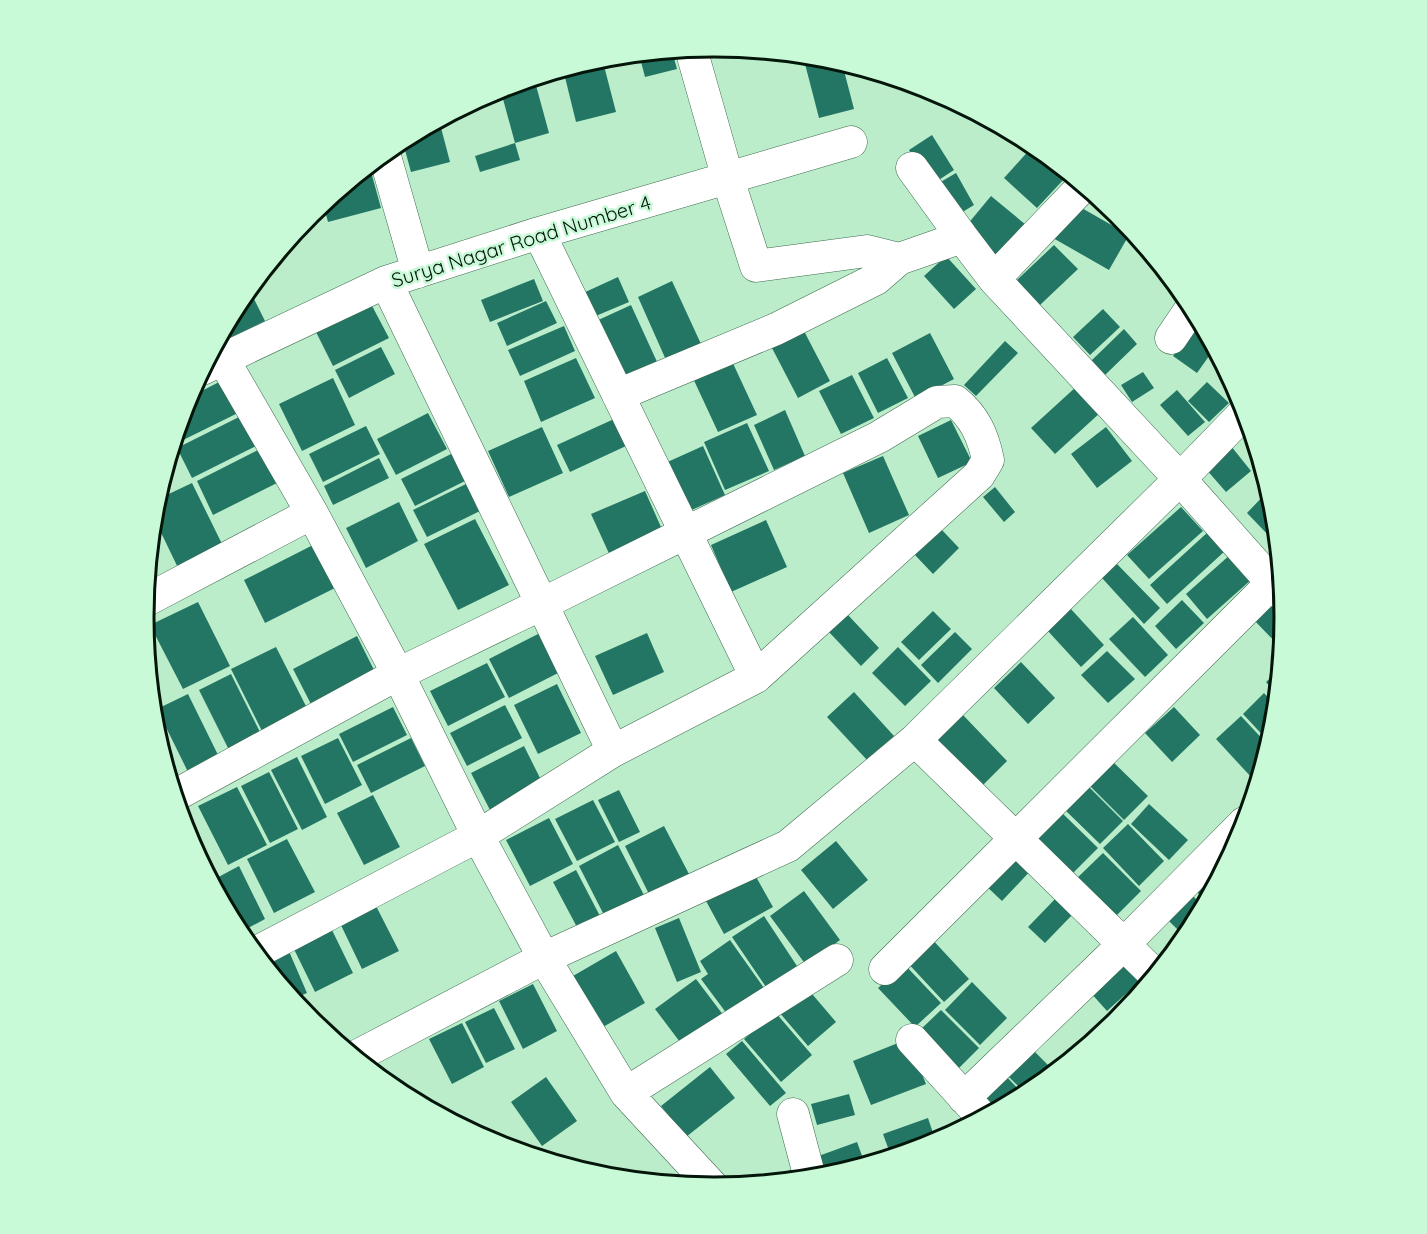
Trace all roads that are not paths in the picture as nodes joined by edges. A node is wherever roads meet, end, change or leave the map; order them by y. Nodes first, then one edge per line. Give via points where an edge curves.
1 (693, 58) edge
2 (851, 142) dead end
3 (387, 163) edge
4 (912, 168) dead end
5 (728, 179) junction
6 (1078, 192) edge
7 (539, 233) junction
8 (962, 237) junction
9 (899, 259) junction
10 (418, 272) junction
11 (994, 279) junction
12 (386, 282) junction
13 (1185, 317) edge
14 (1171, 338) dead end
15 (219, 355) edge
16 (216, 360) edge
17 (618, 395) junction
18 (1237, 420) edge
19 (1180, 479) junction
20 (312, 513) junction
21 (686, 533) junction
22 (1272, 577) edge
23 (1273, 589) edge
24 (155, 596) edge
25 (542, 604) junction
26 (398, 674) junction
27 (756, 677) junction
28 (915, 740) junction
29 (613, 751) junction
30 (182, 792) edge
31 (478, 836) junction
32 (1016, 838) junction
33 (1227, 840) edge
34 (1124, 944) junction
35 (263, 949) edge
36 (544, 958) junction
37 (837, 960) dead end
38 (885, 969) dead end
39 (1149, 969) edge
40 (912, 1040) dead end
41 (364, 1053) edge
42 (627, 1093) junction
43 (973, 1108) edge
44 (793, 1114) dead end
45 (807, 1169) edge
46 (703, 1177) edge

1 - 5 street
2 - 5 street, Surya Nagar Road Number 4
3 - 10 street
4 - 8 street
5 - 7 street, Surya Nagar Road Number 4
5 - 9 street via 756,266 867,251
6 - 11 street
7 - 10 street, Surya Nagar Road Number 4
7 - 17 street
8 - 9 street
8 - 11 street
9 - 17 street via 876,279 776,329
10 - 12 street, Surya Nagar Road Number 4
11 - 19 street
12 - 15 street, Surya Nagar Road Number 4
12 - 25 street
13 - 14 street
16 - 20 street
17 - 21 street
18 - 19 street
19 - 22 street
19 - 28 street
20 - 24 street
20 - 26 street
21 - 25 street
21 - 27 street
21 - 27 street via 879,437 937,402 955,401 983,437 988,460 979,475
23 - 32 street
25 - 26 street
25 - 29 street
26 - 30 street
26 - 31 street
27 - 29 street
28 - 32 street
28 - 36 street via 788,846
29 - 31 street
31 - 35 street
31 - 36 street
32 - 34 street
32 - 38 street
33 - 34 street
34 - 39 street
34 - 43 street
36 - 41 street
36 - 42 street
37 - 42 street
40 - 43 street
42 - 46 street
44 - 45 street

